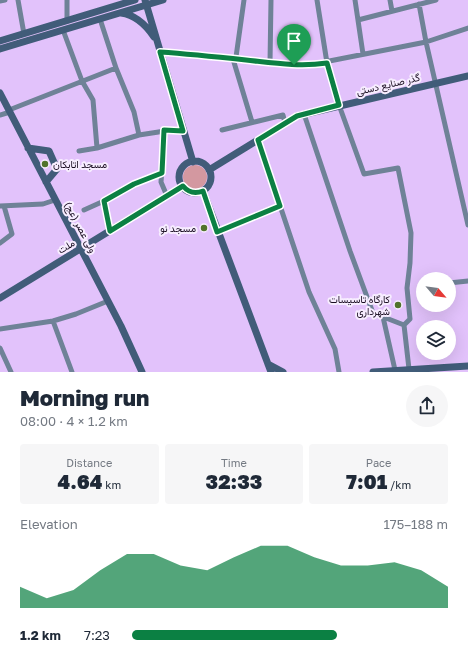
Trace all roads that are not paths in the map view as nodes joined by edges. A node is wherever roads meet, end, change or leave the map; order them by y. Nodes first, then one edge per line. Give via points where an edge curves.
1 (4, 0) edge
2 (18, 0) edge
3 (67, 0) edge
4 (123, 0) edge
5 (135, 0) edge
6 (163, 0) edge
7 (244, 0) edge
8 (271, 0) edge
9 (317, 0) edge
10 (355, 0) edge
11 (390, 0) edge
12 (436, 0) edge
13 (0, 1) edge
14 (421, 2) edge
15 (145, 3) edge
16 (114, 6) junction
17 (392, 11) junction
18 (119, 13) junction
19 (100, 19) junction
20 (358, 20) junction
21 (67, 21) junction
22 (468, 28) edge
23 (64, 30) junction
24 (24, 34) junction
25 (156, 40) junction
26 (426, 42) junction
27 (1, 45) edge
28 (160, 52) junction
29 (363, 54) junction
30 (233, 59) junction
31 (270, 63) junction
32 (327, 63) junction
33 (116, 68) junction
34 (468, 76) edge
35 (82, 81) junction
36 (435, 83) junction
37 (0, 93) edge
38 (339, 105) junction
39 (9, 111) junction
40 (304, 114) junction
41 (0, 115) edge
42 (252, 122) junction
43 (285, 123) junction
44 (164, 130) junction
45 (222, 130) dead end
46 (183, 131) junction
47 (139, 135) junction
48 (258, 140) junction
49 (28, 148) junction
50 (98, 148) junction
51 (79, 151) dead end
52 (193, 162) junction
53 (209, 170) junction
54 (162, 173) junction
55 (46, 182) junction
56 (183, 186) junction
57 (203, 191) junction
58 (167, 196) junction
59 (55, 200) junction
60 (104, 201) junction
61 (2, 206) edge
62 (280, 206) junction
63 (84, 210) dead end
64 (468, 225) edge
65 (110, 231) junction
66 (217, 232) junction
67 (0, 243) edge
68 (80, 249) junction
69 (468, 281) edge
70 (456, 282) edge
71 (0, 298) edge
72 (108, 301) junction
73 (383, 317) junction
74 (53, 321) junction
75 (404, 325) junction
76 (0, 329) edge
77 (0, 348) edge
78 (2, 361) edge
79 (268, 364) junction
80 (468, 366) edge
81 (395, 370) junction
82 (414, 370) edge
83 (11, 372) edge
84 (72, 372) edge
85 (142, 372) edge
86 (271, 372) edge
87 (283, 372) edge
88 (340, 372) edge
89 (373, 372) edge

1 - 13 street
2 - 24 street
3 - 21 street
4 - 16 main road
5 - 16 main road
6 - 15 main road
7 - 30 street via 236,57
8 - 31 street
9 - 32 street
10 - 20 street
11 - 17 street
12 - 14 street
14 - 17 street
14 - 26 street
15 - 18 main road
15 - 25 main road
16 - 21 main road
17 - 20 street
18 - 19 main road
18 - 25 main road via 134,17
19 - 23 main road
19 - 33 street
20 - 29 street
21 - 24 main road
22 - 26 street
23 - 27 main road
23 - 35 street
24 - 27 main road
25 - 28 main road
26 - 29 street
26 - 36 street
28 - 30 street
28 - 46 main road
29 - 32 street
30 - 31 street
30 - 42 street
31 - 32 street
32 - 38 street
33 - 35 street
33 - 47 street via 134,112
34 - 36 main road, گذر صنایع دستی
35 - 39 street
35 - 50 street via 92,100
36 - 38 main road, گذر صنایع دستی
36 - 64 street
37 - 39 main road, ولی عصر (عج)
38 - 40 main road, گذر صنایع دستی
38 - 75 street via 364,174 398,168 411,233 407,288 410,319
39 - 41 street
39 - 49 main road, ولی عصر (عج)
40 - 43 main road, گذر صنایع دستی
40 - 73 street via 373,313
42 - 43 street via 282,115
42 - 45 street
43 - 48 main road, گذر صنایع دستی
44 - 46 street
44 - 47 street
44 - 54 street
46 - 52 main road
47 - 50 street
48 - 53 main road, گذر صنایع دستی
48 - 62 street
49 - 55 main road, ولی عصر (عج)
49 - 55 main road via 49,152 57,169
50 - 51 street
52 - 53 main road via 201,162
52 - 56 main road via 181,171
53 - 57 main road via 211,180
54 - 58 street via 161,182
54 - 60 street via 134,184
55 - 59 main road, ولی عصر (عج)
56 - 57 main road via 194,193
56 - 58 main road, ملت
57 - 66 main road
58 - 65 main road, ملت
59 - 61 street via 43,204
59 - 68 main road, ولی عصر (عج)
60 - 63 street
60 - 65 street
61 - 67 street via 12,234
62 - 66 street
62 - 88 street via 309,292 335,348
65 - 68 main road, ملت
66 - 79 main road
68 - 71 main road, ملت
68 - 72 main road, ولی عصر (عج)
69 - 70 street
72 - 74 street
72 - 85 main road, ولی عصر (عج)
73 - 75 street
73 - 81 street
74 - 76 street
74 - 84 street
75 - 82 street
77 - 78 street
78 - 83 street
79 - 86 main road
79 - 87 main road
80 - 82 main road
81 - 82 main road
81 - 89 main road

